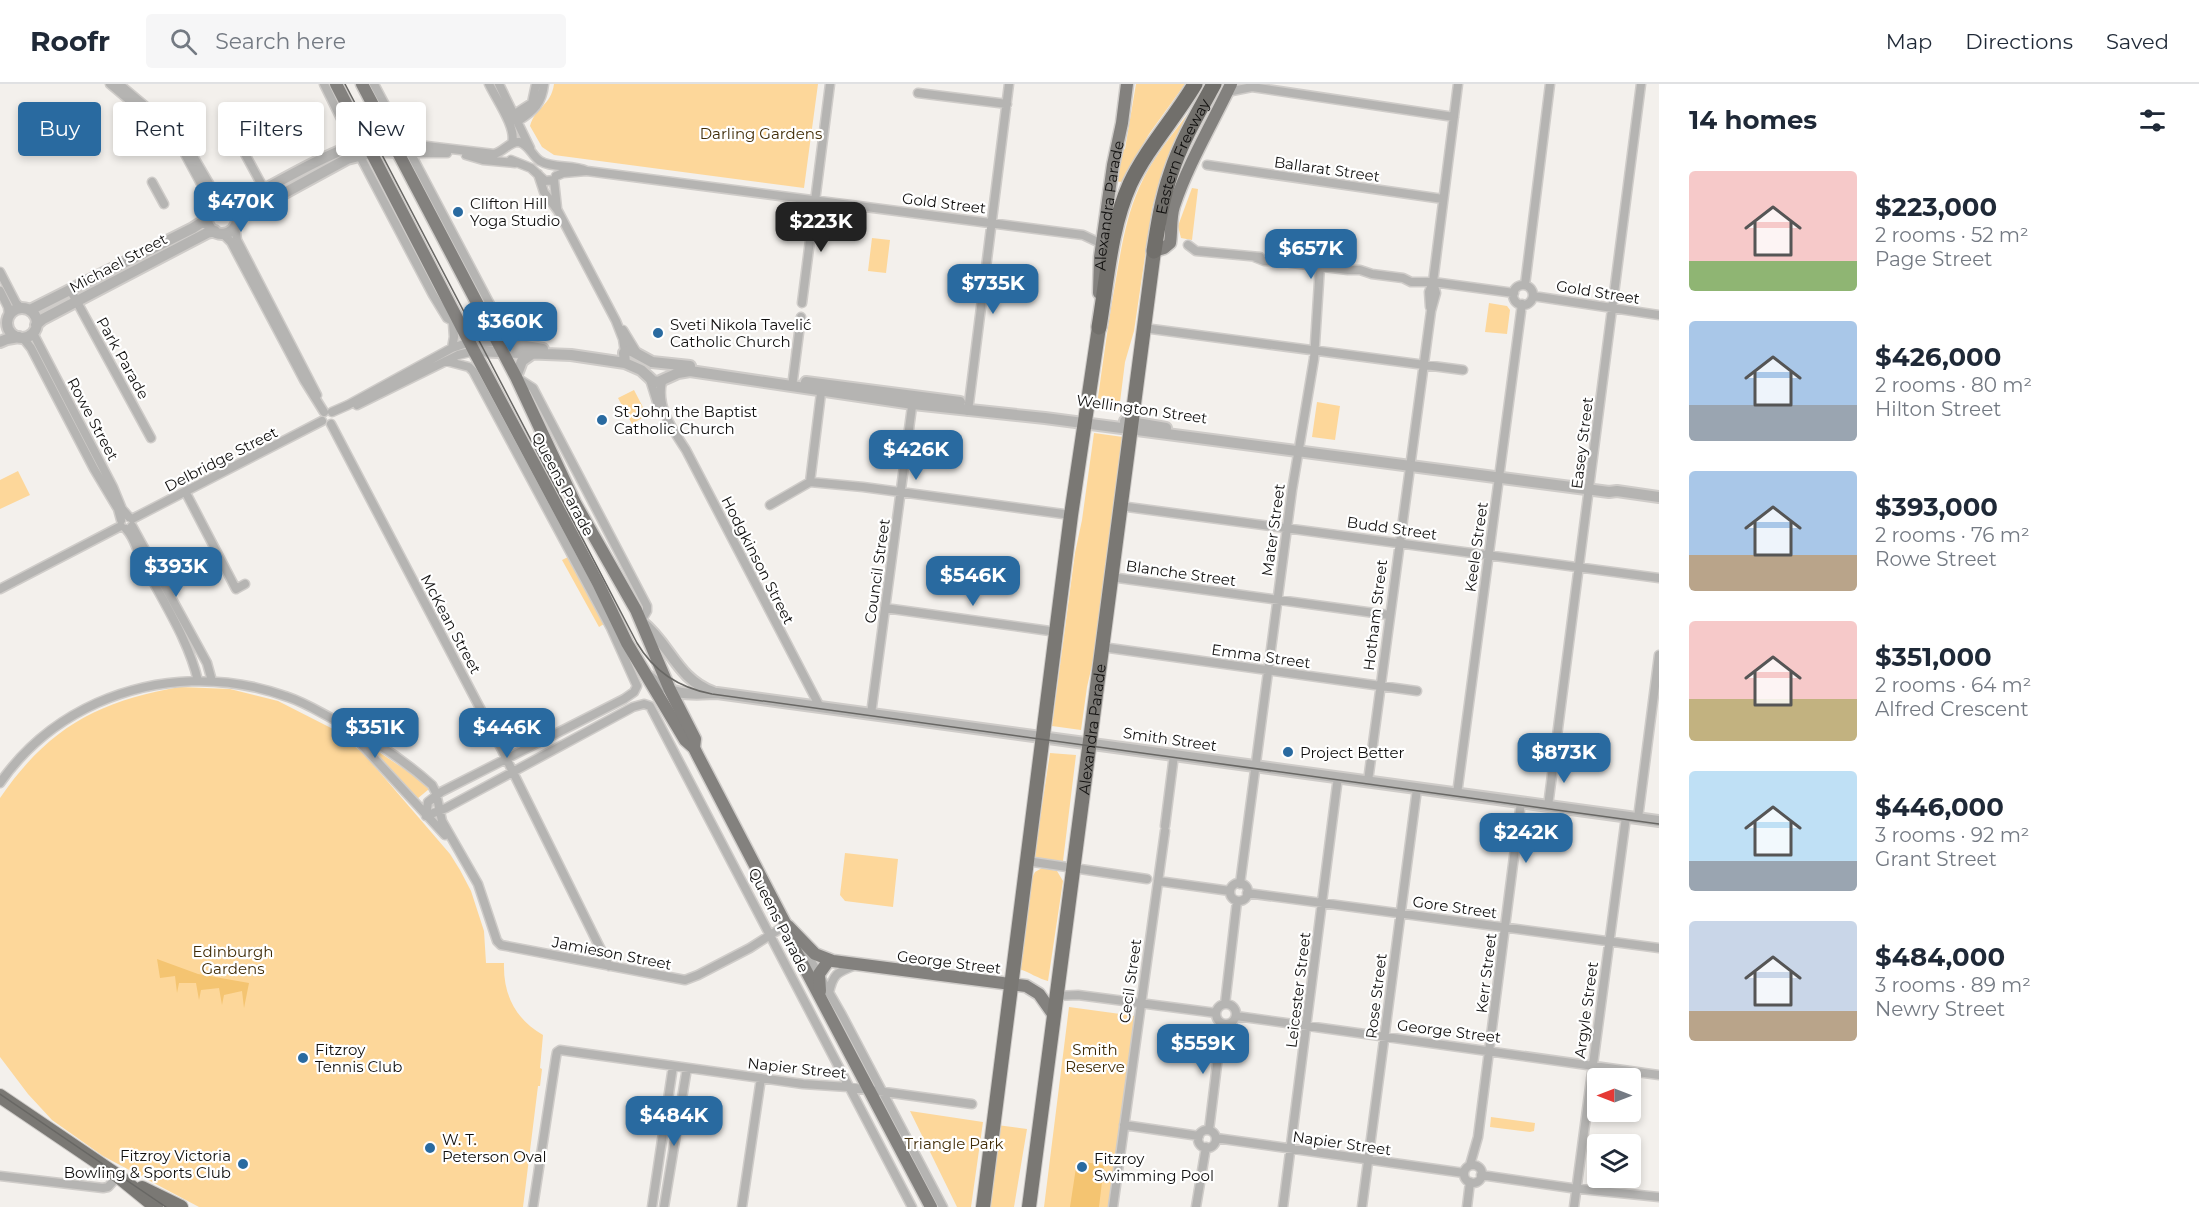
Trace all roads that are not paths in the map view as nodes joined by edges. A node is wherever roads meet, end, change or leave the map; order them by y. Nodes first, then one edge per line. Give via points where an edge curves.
1 (110, 84) edge
2 (119, 84) edge
3 (324, 84) edge
4 (336, 84) edge
5 (489, 84) edge
6 (499, 84) edge
7 (536, 84) edge
8 (544, 84) edge
9 (830, 84) edge
10 (1009, 84) edge
11 (1127, 84) edge
12 (1195, 84) edge
13 (1458, 84) edge
14 (1550, 84) edge
15 (1641, 84) edge
16 (1250, 86) edge
17 (370, 87) edge
18 (1224, 87) edge
19 (918, 93) dead end
20 (338, 102) edge
21 (340, 102) edge
22 (376, 102) edge
23 (378, 102) edge
24 (1006, 104) junction
25 (1454, 117) junction
26 (513, 118) junction
27 (510, 145) junction
28 (426, 150) edge
29 (426, 151) edge
30 (531, 151) junction
31 (246, 156) edge
32 (347, 156) edge
33 (366, 156) edge
34 (407, 156) edge
35 (515, 163) junction
36 (551, 164) junction
37 (1207, 165) dead end
38 (587, 171) junction
39 (538, 174) junction
40 (555, 178) junction
41 (152, 182) dead end
42 (267, 195) junction
43 (1443, 199) junction
44 (815, 200) junction
45 (164, 204) dead end
46 (226, 205) junction
47 (558, 211) junction
48 (209, 214) junction
49 (236, 222) junction
50 (992, 222) junction
51 (1105, 226) junction
52 (218, 232) junction
53 (1083, 235) junction
54 (1163, 237) junction
55 (1107, 248) junction
56 (1154, 251) joint
57 (1323, 267) junction
58 (0, 272) edge
59 (1433, 282) junction
60 (1525, 285) junction
61 (0, 291) edge
62 (71, 291) junction
63 (1514, 293) junction
64 (1533, 296) junction
65 (77, 302) junction
66 (802, 303) dead end
67 (1522, 304) junction
68 (1613, 308) junction
69 (26, 309) junction
70 (1659, 315) edge
71 (801, 316) dead end
72 (5, 320) edge
73 (616, 321) junction
74 (457, 324) junction
75 (1099, 327) joint
76 (1144, 328) junction
77 (28, 333) junction
78 (0, 342) edge
79 (472, 346) junction
80 (500, 346) junction
81 (452, 348) junction
82 (1315, 350) junction
83 (637, 353) junction
84 (533, 354) junction
85 (624, 356) junction
86 (446, 361) junction
87 (661, 363) junction
88 (1424, 365) junction
89 (1463, 370) dead end
90 (649, 376) junction
91 (516, 377) junction
92 (664, 380) junction
93 (792, 383) junction
94 (822, 387) junction
95 (913, 400) junction
96 (969, 407) junction
97 (327, 415) junction
98 (1085, 420) junction
99 (1131, 425) junction
100 (671, 426) junction
101 (151, 438) dead end
102 (1299, 448) junction
103 (1411, 463) junction
104 (1500, 475) junction
105 (810, 482) junction
106 (1590, 487) junction
107 (901, 492) junction
108 (186, 493) junction
109 (1659, 497) edge
110 (770, 505) dead end
111 (1120, 506) junction
112 (1071, 515) junction
113 (127, 523) junction
114 (1287, 528) junction
115 (1398, 542) junction
116 (1489, 555) junction
117 (1579, 567) junction
118 (1111, 577) junction
119 (1659, 578) edge
120 (245, 584) dead end
121 (0, 589) edge
122 (1277, 600) junction
123 (885, 608) junction
124 (1389, 615) junction
125 (641, 621) junction
126 (1057, 632) junction
127 (1102, 647) junction
128 (1659, 656) edge
129 (1268, 670) junction
130 (646, 674) junction
131 (198, 681) junction
132 (212, 681) junction
133 (1380, 686) junction
134 (670, 690) junction
135 (1417, 691) dead end
136 (717, 693) junction
137 (629, 696) junction
138 (635, 707) junction
139 (820, 707) junction
140 (872, 714) junction
141 (335, 720) junction
142 (575, 725) junction
143 (580, 736) junction
144 (1044, 737) junction
145 (1089, 743) junction
146 (694, 748) junction
147 (1174, 755) junction
148 (507, 760) junction
149 (0, 765) edge
150 (1256, 766) junction
151 (512, 771) junction
152 (1338, 777) junction
153 (2, 779) edge
154 (1368, 781) junction
155 (1417, 789) junction
156 (1457, 794) junction
157 (437, 795) junction
158 (1521, 802) junction
159 (1548, 806) junction
160 (439, 810) junction
161 (426, 816) junction
162 (1632, 818) junction
163 (1659, 822) edge
164 (452, 842) junction
165 (1027, 861) junction
166 (1072, 868) junction
167 (1147, 879) dead end
168 (1158, 881) junction
169 (1240, 884) junction
170 (1230, 891) junction
171 (1247, 893) junction
172 (1238, 901) junction
173 (1323, 903) junction
174 (1401, 913) junction
175 (786, 925) junction
176 (1505, 927) junction
177 (794, 938) junction
178 (771, 939) junction
179 (1609, 941) junction
180 (1659, 948) edge
181 (829, 960) junction
182 (856, 965) junction
183 (609, 966) junction
184 (819, 974) junction
185 (1011, 984) junction
186 (826, 996) junction
187 (1055, 996) junction
188 (1225, 1004) junction
189 (1141, 1005) junction
190 (1216, 1013) junction
191 (1053, 1014) junction
192 (1236, 1016) junction
193 (1222, 1024) junction
194 (1307, 1026) junction
195 (1384, 1038) junction
196 (1490, 1052) junction
197 (673, 1066) junction
198 (1592, 1066) junction
199 (687, 1068) junction
200 (1659, 1076) edge
201 (760, 1078) junction
202 (848, 1087) junction
203 (875, 1091) junction
204 (0, 1096) edge
205 (972, 1104) dead end
206 (1124, 1125) junction
207 (1209, 1131) junction
208 (1199, 1136) junction
209 (1216, 1138) junction
210 (901, 1141) junction
211 (1477, 1146) junction
212 (1206, 1148) junction
213 (1291, 1149) junction
214 (882, 1151) junction
215 (1368, 1161) junction
216 (1470, 1166) junction
217 (1480, 1172) junction
218 (1464, 1173) junction
219 (0, 1176) edge
220 (118, 1176) junction
221 (1470, 1182) junction
222 (1576, 1188) junction
223 (1659, 1197) edge
224 (174, 1206) edge
225 (156, 1207) edge
226 (533, 1207) edge
227 (652, 1207) edge
228 (664, 1207) edge
229 (742, 1207) edge
230 (912, 1207) edge
231 (931, 1207) edge
232 (943, 1207) edge
233 (983, 1207) edge
234 (1029, 1207) edge
235 (1113, 1207) edge
236 (1196, 1207) edge
237 (1283, 1207) edge
238 (1362, 1207) edge
239 (1467, 1207) edge
240 (1574, 1207) edge

1 - 48 street via 178,141 206,193
2 - 46 street via 182,137
3 - 20 street, Queens Parade
4 - 21 main road, Queens Parade
5 - 26 street
6 - 26 street
7 - 26 street via 532,103
8 - 26 street via 538,105
9 - 44 street
10 - 24 street
11 - 51 main road, Alexandra Parade
12 - 55 highway, Eastern Freeway via 1130,184
13 - 25 street, Hotham Street
14 - 60 street
15 - 68 street, Easey Street
16 - 18 street
16 - 25 street
17 - 22 main road, Queens Parade
17 - 23 street, Queens Parade
18 - 54 highway, Eastern Freeway via 1178,154 1166,188
19 - 24 street
24 - 50 street
25 - 43 street, Hotham Street
26 - 27 street
26 - 30 street
27 - 28 street via 494,154
27 - 30 street via 521,143
27 - 35 street via 508,156
29 - 35 street
30 - 36 street via 539,160
31 - 42 street
32 - 42 street
33 - 74 main road, Queens Parade
34 - 80 main road, Queens Parade
35 - 39 street
36 - 38 street, Gold Street
36 - 40 street via 556,168
37 - 43 street, Ballarat Street
38 - 40 street, Gold Street via 563,173
38 - 44 street, Gold Street
39 - 40 street via 545,181
39 - 47 street via 544,192
40 - 47 street
41 - 45 street
42 - 46 street
42 - 49 street
43 - 59 street, Hotham Street
44 - 50 street, Gold Street
44 - 66 street
46 - 48 street
46 - 49 street via 234,209
47 - 73 street
48 - 52 street via 209,226
48 - 62 street, Michael Street via 193,228
49 - 52 street via 227,232
49 - 97 street, McKean Street via 237,240
50 - 53 street, Gold Street
50 - 96 street
51 - 53 street
51 - 55 main road, Alexandra Parade
52 - 65 street, Michael Street via 207,233
52 - 97 street, McKean Street via 231,242 306,385
53 - 55 street, Gold Street
54 - 56 highway, Alexandra Parade
54 - 57 street via 1207,251
55 - 75 highway, Alexandra Parade
56 - 76 highway, Alexandra Parade
57 - 59 street
57 - 82 street, Mater Street
58 - 69 street via 16,303
59 - 63 street
59 - 88 street, Hotham Street
60 - 63 street
60 - 64 street
61 - 72 street via 8,307
62 - 65 street, Park Parade
62 - 69 street, Michael Street
63 - 67 street
64 - 67 street
64 - 68 street, Gold Street
65 - 77 street, Michael Street via 43,319
65 - 101 street, Park Parade
67 - 104 street, Keele Street
68 - 70 street, Gold Street
68 - 106 street, Easey Street
69 - 72 street via 14,310
69 - 77 street via 36,317
71 - 93 street
72 - 77 street via 9,329
73 - 83 street
73 - 85 street
74 - 79 main road, Queens Parade
74 - 81 street, Queens Parade
75 - 98 highway, Alexandra Parade
76 - 82 street
76 - 99 highway, Alexandra Parade
77 - 78 street, Michael Street
77 - 113 street, Rowe Street via 113,487
79 - 80 street
79 - 81 street, Delbridge Street
79 - 86 street, Delbridge Street
79 - 130 main road, Queens Parade
80 - 84 street
80 - 85 street
80 - 91 main road, Queens Parade
81 - 97 street, Delbridge Street
82 - 88 street
82 - 102 street, Mater Street
83 - 85 street, Wellington Street via 632,350
83 - 87 street, Wellington Street
84 - 85 street
84 - 91 street via 522,361
85 - 90 street
86 - 97 street, Delbridge Street
86 - 137 street, Queens Parade via 473,371 611,628 637,686
87 - 92 street via 668,368
87 - 93 street, Wellington Street
88 - 89 street
88 - 103 street, Hotham Street
90 - 92 street via 654,381
90 - 100 street, Hodgkinson Street via 657,403
91 - 125 main road, Queens Parade via 575,503
92 - 93 street, Wellington Street via 690,371
92 - 100 street, Hodgkinson Street via 661,399
93 - 94 street, Wellington Street
94 - 95 street, Wellington Street
94 - 105 street
95 - 96 street, Wellington Street
95 - 107 street, Council Street
96 - 98 street, Wellington Street
97 - 108 street, Delbridge Street
97 - 148 street, McKean Street
98 - 99 street, Wellington Street
98 - 112 highway, Alexandra Parade
99 - 102 street, Wellington Street
99 - 111 highway, Alexandra Parade
100 - 139 street, Hodgkinson Street
102 - 103 street, Wellington Street
102 - 114 street, Mater Street
103 - 104 street, Wellington Street
103 - 115 street, Hotham Street
104 - 106 street, Wellington Street
104 - 116 street, Keele Street
105 - 107 street
105 - 110 street
106 - 109 street, Wellington Street
106 - 117 street, Easey Street
107 - 112 street
107 - 123 street, Council Street
108 - 113 street, Delbridge Street
108 - 120 street via 236,589
111 - 114 street, Budd Street
111 - 118 highway, Alexandra Parade
112 - 126 highway, Alexandra Parade
113 - 121 street, Delbridge Street
113 - 131 street, Rowe Street via 140,558 188,649
113 - 132 street, Rowe Street via 207,663
114 - 115 street, Budd Street
114 - 122 street, Mater Street
115 - 116 street, Budd Street
115 - 124 street, Hotham Street
116 - 117 street, Budd Street
116 - 156 street, Keele Street
117 - 119 street, Budd Street
117 - 159 street, Easey Street
118 - 122 street, Blanche Street
118 - 127 highway, Alexandra Parade
122 - 124 street, Blanche Street
122 - 129 street, Mater Street
123 - 126 street
123 - 140 street, Council Street
124 - 133 street, Hotham Street
125 - 134 main road, Queens Parade
125 - 136 street via 687,677
126 - 144 highway, Alexandra Parade
127 - 129 street, Emma Street
127 - 145 highway, Alexandra Parade
128 - 162 street, Argyle Street
129 - 133 street, Emma Street
129 - 150 street, Mater Street
130 - 134 street, Smith Street
130 - 146 main road, Queens Parade
131 - 132 street
131 - 153 street via 172,681 121,693 82,710 42,736
132 - 141 street via 278,693
133 - 135 street, Emma Street
133 - 154 street, Hotham Street
134 - 136 street, Smith Street via 698,695
134 - 146 main road, Queens Parade via 694,739
136 - 139 street, Smith Street
137 - 138 street
137 - 142 street
138 - 143 street
138 - 178 street, Queens Parade via 652,708
139 - 140 street, Smith Street
140 - 144 street, Smith Street
141 - 157 street via 418,773
141 - 161 street via 364,746
142 - 143 street
142 - 148 street
143 - 151 street
144 - 145 street, Smith Street
144 - 165 highway, Alexandra Parade
145 - 147 street, Smith Street
145 - 166 highway, Alexandra Parade
146 - 175 main road, Queens Parade
147 - 150 street, Smith Street
147 - 168 street, Cecil Street
148 - 151 street, McKean Street
148 - 157 street
149 - 153 street
150 - 152 street, Smith Street
150 - 169 street, Mater Street
151 - 160 street
151 - 183 street, McKean Street
152 - 154 street, Smith Street
152 - 173 street, Leicester Street
154 - 155 street, Smith Street
155 - 156 street, Smith Street
155 - 174 street, Rose Street
156 - 158 street, Smith Street
157 - 160 street
157 - 161 street via 427,803
158 - 159 street, Smith Street
158 - 176 street, Kerr Street
159 - 162 street, Smith Street
160 - 161 street
160 - 164 street
161 - 164 street
162 - 163 street, Smith Street
162 - 179 street, Argyle Street
164 - 183 street, Jamieson Street via 478,884 498,943
165 - 166 street
165 - 185 highway, Alexandra Parade
166 - 167 street
166 - 187 highway, Alexandra Parade
168 - 170 street
168 - 189 street, Cecil Street
169 - 170 street
169 - 171 street
170 - 172 street
171 - 172 street
171 - 173 street, Gore Street
172 - 188 street
173 - 174 street, Gore Street
173 - 194 street, Leicester Street
174 - 176 street, Gore Street
174 - 195 street, Rose Street
175 - 177 main road, Queens Parade
175 - 178 street, Jamieson Street
176 - 179 street, Gore Street
176 - 196 street, Kerr Street
177 - 178 street, Jamieson Street
177 - 181 main road, Queens Parade
177 - 184 street, Queens Parade
177 - 186 main road, Queens Parade
178 - 183 street, Jamieson Street via 685,980
178 - 202 street, Queens Parade
179 - 180 street, Gore Street
179 - 198 street, Argyle Street
181 - 182 main road, George Street
181 - 184 main road
182 - 185 main road, George Street
182 - 186 street via 835,975
184 - 186 main road via 818,986
185 - 191 main road, George Street via 1033,990
185 - 233 highway, Alexandra Parade
186 - 203 main road, Queens Parade
187 - 189 street via 1078,995
187 - 191 highway, Alexandra Parade
188 - 190 street
188 - 192 street via 1233,1007
189 - 190 street
189 - 206 street, Cecil Street
190 - 193 street
191 - 234 highway, Alexandra Parade
192 - 193 street via 1231,1023
192 - 194 street, George Street
193 - 207 street
194 - 195 street, George Street
194 - 213 street, Leicester Street
195 - 196 street, George Street
195 - 215 street, Rose Street
196 - 198 street, George Street
196 - 211 street, Kerr Street
197 - 199 street, Napier Street
197 - 226 street, Napier Street via 571,1051 556,1055
197 - 227 street
198 - 200 street, George Street
198 - 222 street, Argyle Street
199 - 201 street, Napier Street
199 - 228 street
201 - 202 street, Napier Street
201 - 229 street
202 - 203 street, Napier Street
202 - 214 street, Queens Parade
203 - 205 street, Napier Street
203 - 210 main road, Queens Parade
204 - 220 highway
206 - 208 street
206 - 235 street, Cecil Street
207 - 208 street
207 - 209 street
208 - 212 street
209 - 212 street
209 - 213 street, Napier Street
210 - 214 street
210 - 231 main road, Queens Parade
210 - 232 street, Queens Parade
211 - 216 street, Kerr Street
211 - 217 street, Kerr Street
212 - 236 street
213 - 215 street, Napier Street
213 - 237 street, Leicester Street
214 - 230 street, Queens Parade
215 - 218 street, Napier Street
215 - 238 street, Rose Street
216 - 217 street
216 - 218 street
217 - 221 street via 1479,1180
217 - 222 street
218 - 221 street
219 - 220 street via 104,1188
220 - 224 highway
220 - 225 highway
221 - 239 street
222 - 223 street
222 - 240 street, Argyle Street

